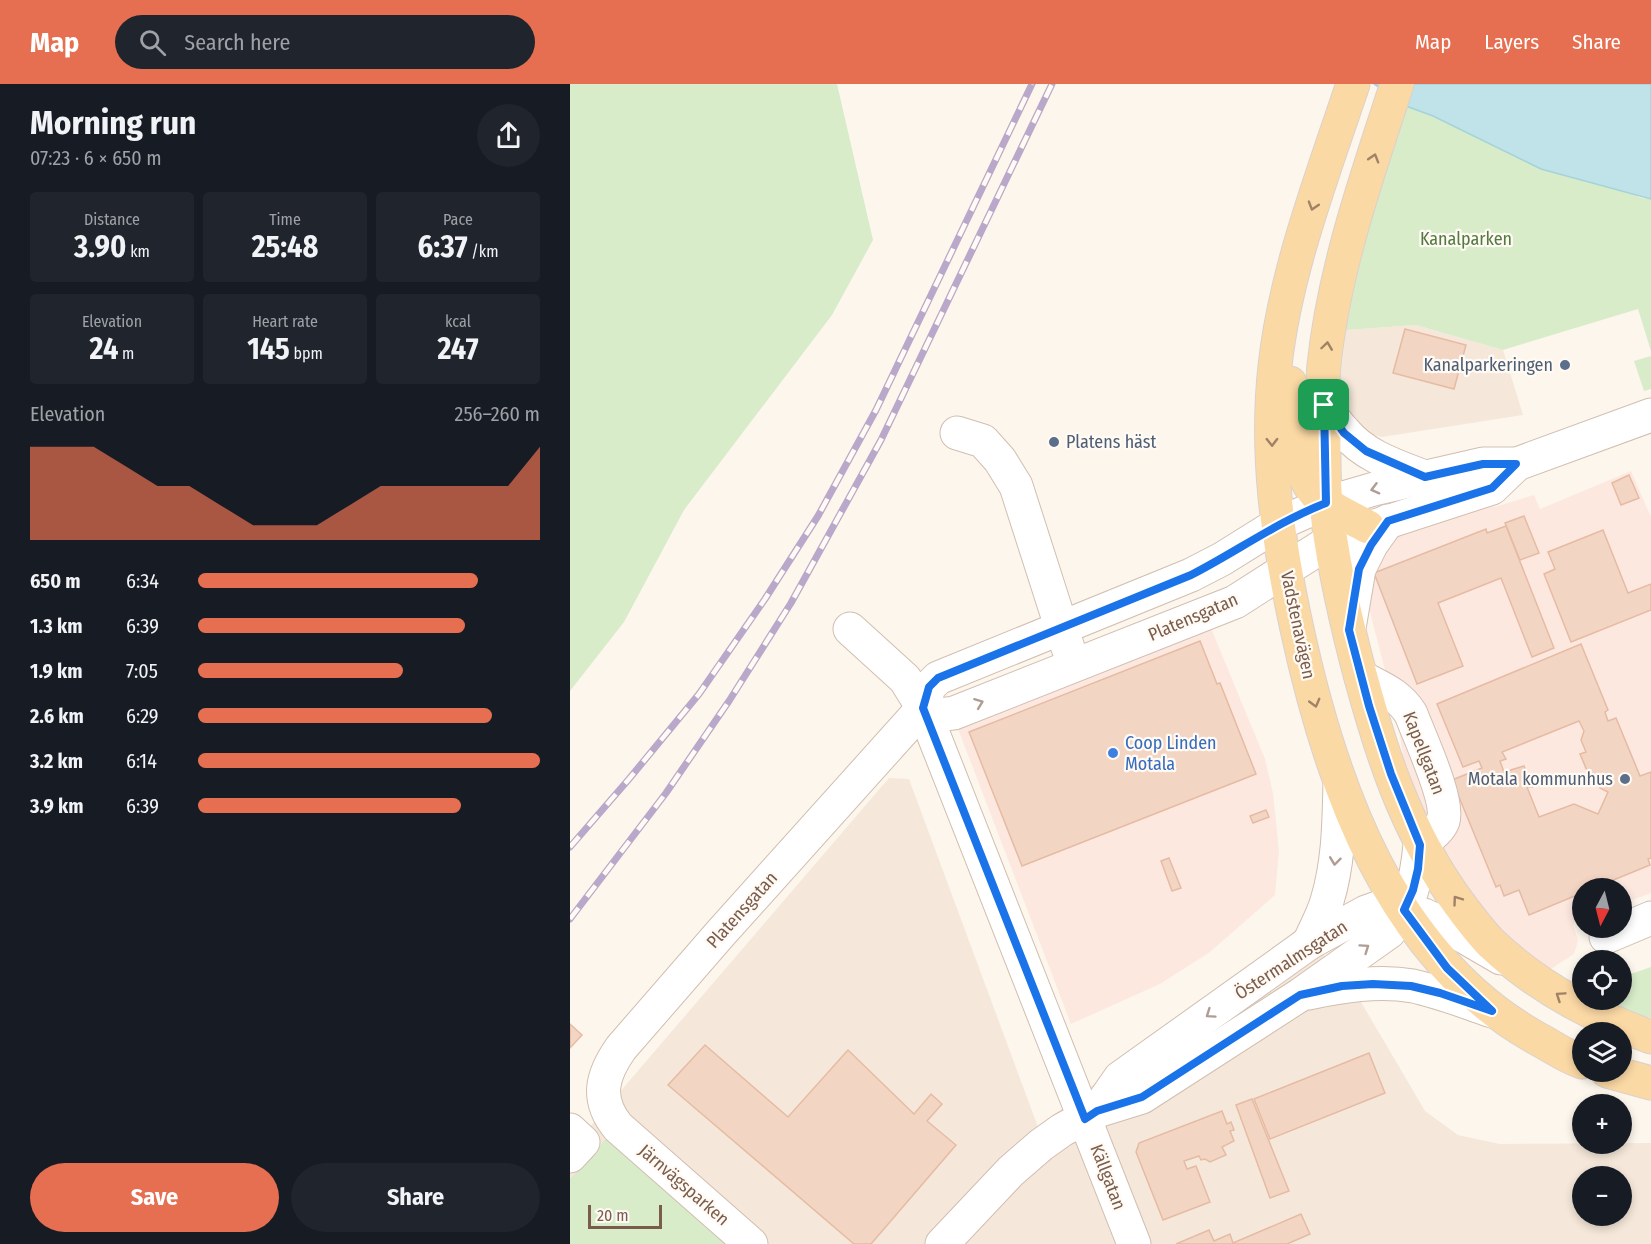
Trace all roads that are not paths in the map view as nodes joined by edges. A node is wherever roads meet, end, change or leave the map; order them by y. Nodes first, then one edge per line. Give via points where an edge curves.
1 (1352, 87) edge
2 (1394, 94) edge
3 (1283, 321) junction
4 (1324, 405) junction
5 (1648, 419) edge
6 (957, 433) dead end
7 (1516, 464) junction
8 (1425, 477) junction
9 (1326, 503) junction
10 (1278, 524) junction
11 (1378, 524) junction
12 (1332, 540) junction
13 (1286, 570) junction
14 (1061, 626) junction
15 (850, 629) dead end
16 (1349, 630) junction
17 (1075, 666) junction
18 (923, 708) junction
19 (1340, 782) junction
20 (1420, 845) junction
21 (1404, 910) junction
22 (1651, 918) edge
23 (1632, 926) edge
24 (1309, 944) junction
25 (1526, 972) junction
26 (1300, 995) junction
27 (1492, 1011) junction
28 (1651, 1037) edge
29 (1572, 1057) edge
30 (1632, 1078) edge
31 (1651, 1083) edge
32 (1091, 1115) junction
33 (618, 1127) joint
34 (570, 1130) edge
35 (570, 1156) edge
36 (751, 1244) edge
37 (942, 1244) edge
38 (1134, 1244) edge

1 -> 3 main road, Vadstenavägen via 1308,220
4 -> 2 main road via 1323,368 1336,288
3 - 9 main road, Vadstenavägen via 1298,452 1304,477
3 -> 10 main road, Vadstenavägen via 1275,365 1271,428
4 - 8 street via 1344,433 1366,451
4 - 9 main road
5 - 7 street, Platensgatan
6 - 14 street via 983,441 1016,486
7 - 8 street, Platensgatan via 1483,464
7 - 11 street, Platensgatan via 1492,488
8 -> 9 street, Platensgatan
9 - 10 street, Platensgatan
9 - 11 main road, Vadstenavägen
9 - 12 main road
10 - 13 main road, Vadstenavägen
10 - 14 street, Platensgatan via 1191,575
11 - 12 street, Platensgatan
11 - 16 street via 1359,569
12 - 13 street, Platensgatan
12 - 16 main road
13 - 17 street, Platensgatan via 1235,602
13 -> 19 main road, Vadstenavägen via 1316,706
14 - 17 street
14 - 18 street, Platensgatan via 938,678 929,687
15 - 18 street, Källgatan via 905,679
16 - 20 main road via 1391,774
18 -> 17 street, Platensgatan via 938,715 954,713
18 - 32 street, Källgatan
18 - 33 street, Platensgatan via 621,1048 606,1076 603,1101
19 - 21 main road, Vadstenavägen via 1375,865
19 -> 24 street via 1332,882
20 - 21 street via 1413,890
25 -> 20 main road via 1472,921
21 - 24 street, Östermalmsgatan via 1380,907 1366,912
21 - 25 street via 1439,922
26 -> 21 street, Östermalmsgatan via 1389,932
21 - 27 main road, Vadstenavägen via 1447,968
22 - 23 street
24 -> 32 street, Östermalmsgatan via 1120,1078
28 -> 25 main road via 1566,1000
26 - 27 street via 1342,986 1411,986
26 - 32 street, Östermalmsgatan via 1142,1097
27 - 29 main road, Vadstenavägen
30 - 31 main road
32 - 37 street, Östermalmsgatan via 1062,1130 1026,1158
32 - 38 street, Källgatan
33 - 36 street, Järnvägsparken
34 - 35 street via 583,1142

